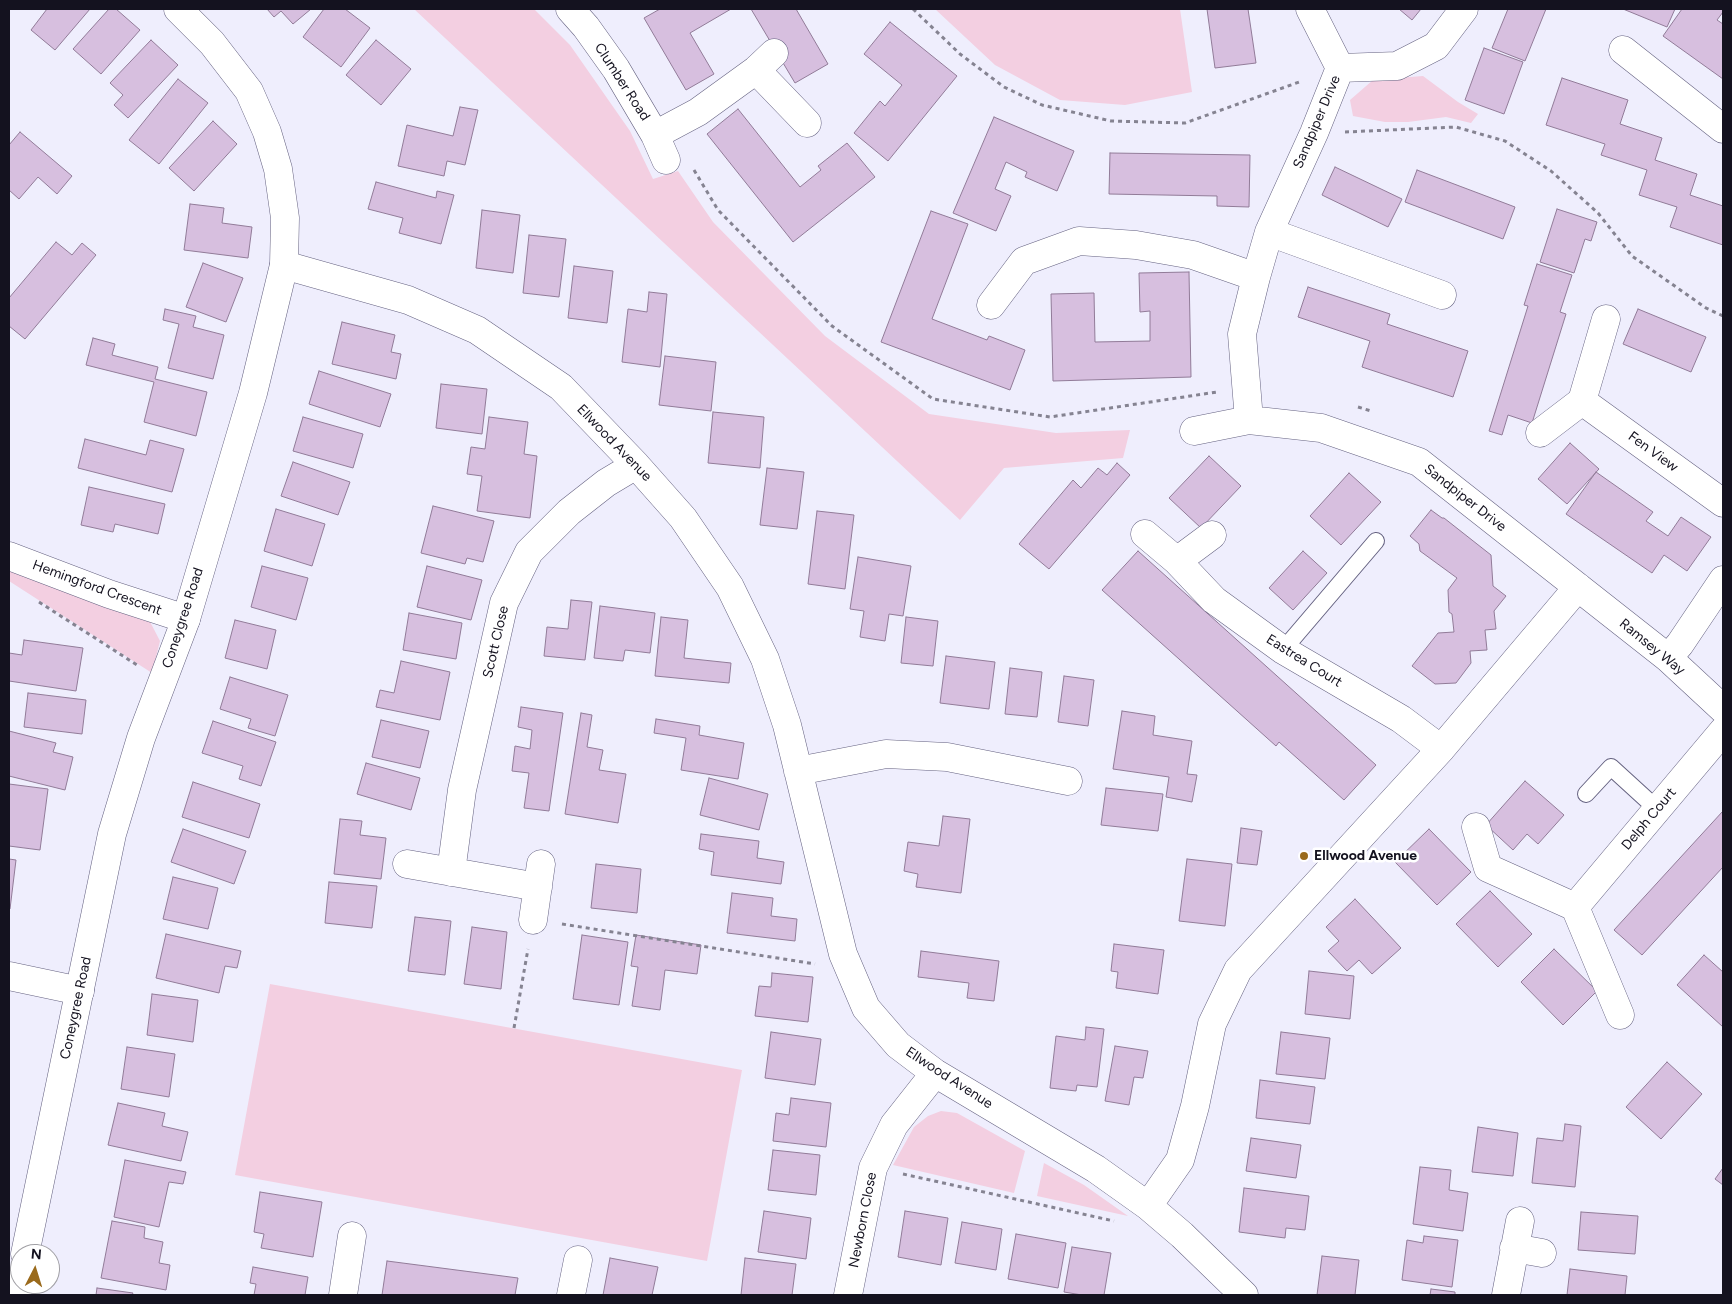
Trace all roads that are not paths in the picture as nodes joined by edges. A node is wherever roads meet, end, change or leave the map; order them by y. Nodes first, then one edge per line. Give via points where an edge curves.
1 (178, 9) edge
2 (570, 9) edge
3 (1310, 9) edge
4 (1464, 9) edge
5 (1623, 50) dead end
6 (1340, 68) junction
7 (807, 123) dead end
8 (1723, 129) edge
9 (655, 135) junction
10 (666, 160) dead end
11 (1269, 232) junction
12 (284, 265) junction
13 (1256, 278) junction
14 (1442, 295) dead end
15 (991, 305) dead end
16 (1606, 319) dead end
17 (1582, 401) junction
18 (1249, 420) junction
19 (1194, 431) dead end
20 (1540, 433) dead end
21 (636, 464) junction
22 (1723, 503) edge
23 (1145, 534) dead end
24 (1212, 535) dead end
25 (1376, 541) dead end
26 (9, 556) edge
27 (1177, 561) junction
28 (1723, 580) edge
29 (1578, 588) junction
30 (186, 620) junction
31 (1283, 650) junction
32 (1668, 658) junction
33 (1723, 709) edge
34 (1723, 731) edge
35 (1441, 749) junction
36 (798, 771) junction
37 (1068, 781) dead end
38 (1586, 794) dead end
39 (1657, 809) junction
40 (1476, 827) dead end
41 (407, 864) dead end
42 (451, 872) junction
43 (1575, 907) junction
44 (533, 920) road end
45 (9, 976) edge
46 (80, 991) junction
47 (1620, 1015) dead end
48 (935, 1073) junction
49 (1148, 1206) junction
50 (1520, 1221) dead end
51 (352, 1236) dead end
52 (27, 1244) edge
53 (1514, 1248) junction
54 (1542, 1253) dead end
55 (578, 1260) dead end
56 (342, 1295) edge
57 (571, 1295) edge
58 (848, 1295) edge
59 (1244, 1295) edge
60 (1506, 1295) edge

1 - 12 street, Coneygree Road via 212,43 249,91 267,132 278,169 285,218
2 - 9 street, Clumber Road via 616,69
3 - 6 street, Sandpiper Drive
4 - 6 street, Sandpiper Drive via 1436,46 1397,66
5 - 8 street
6 - 11 street, Sandpiper Drive
7 - 9 street via 765,62 698,112
9 - 10 street, Clumber Road
11 - 13 street, Sandpiper Drive
11 - 14 street
12 - 21 street, Ellwood Avenue via 408,300 477,330 561,387
12 - 30 street, Coneygree Road via 253,392
13 - 15 street via 1193,255 1136,245 1079,242 1024,261
13 - 18 street, Sandpiper Drive via 1242,334
16 - 17 street
17 - 20 street
17 - 22 street, Fen View
18 - 19 street, Sandpiper Drive
18 - 29 street, Sandpiper Drive via 1321,428 1419,462
21 - 36 street, Ellwood Avenue via 683,518 730,587 765,659 788,725
21 - 42 street, Scott Close via 568,512 529,552 504,603 462,790
23 - 27 street, Eastrea Court
24 - 27 street
25 - 31 lane
26 - 30 street, Hemingford Crescent
27 - 31 street, Eastrea Court via 1214,600
28 - 32 street
29 - 32 street, Ramsey Way
29 - 35 street
30 - 46 street, Coneygree Road via 141,738 112,834
31 - 35 street, Eastrea Court via 1401,720
32 - 33 street, Ramsey Way
34 - 39 street, Delph Court
35 - 49 street via 1238,970 1212,1024 1180,1160
36 - 37 street via 886,754 948,757
36 - 48 street, Ellwood Avenue via 843,954 866,1008 898,1045
38 - 39 lane via 1611,767
39 - 43 street, Delph Court
40 - 43 street via 1488,868
41 - 42 street
42 - 44 street via 539,875
43 - 47 street
45 - 46 street
46 - 52 street, Coneygree Road
48 - 49 street, Ellwood Avenue via 1096,1169
48 - 58 street, Newborn Close via 894,1126 873,1168
49 - 59 street, Ellwood Avenue
50 - 53 street
51 - 56 street
53 - 54 street
53 - 60 street
55 - 57 street

